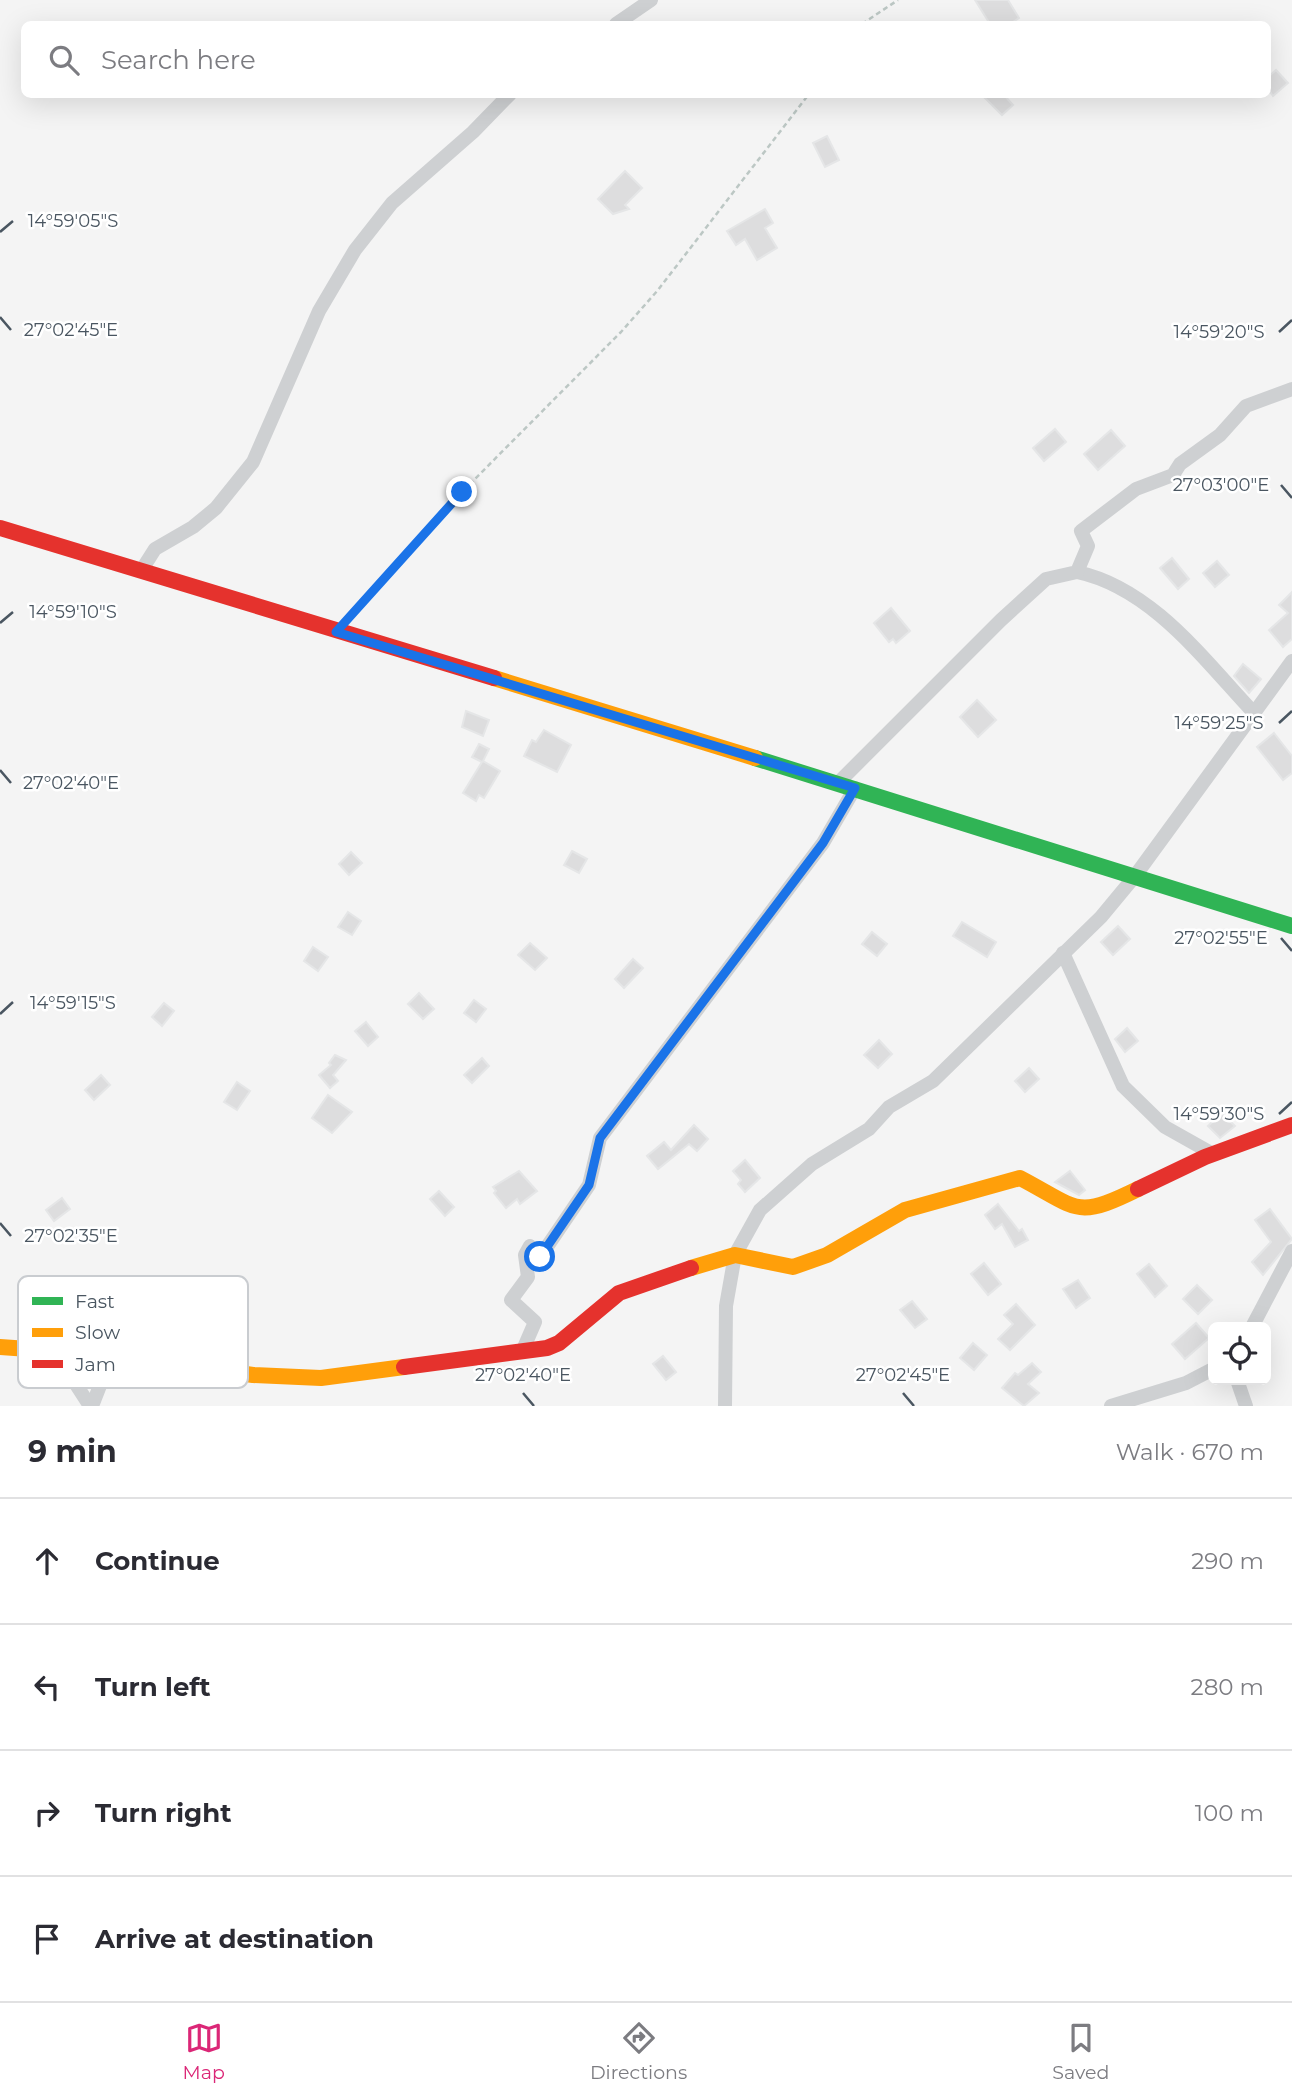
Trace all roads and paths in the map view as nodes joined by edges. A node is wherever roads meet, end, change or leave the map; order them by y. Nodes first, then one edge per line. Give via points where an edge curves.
1 (651, 0) edge
2 (898, 0) edge
3 (620, 21) edge
4 (866, 21) edge
5 (506, 98) edge
6 (806, 98) edge
7 (1292, 389) edge
8 (0, 528) edge
9 (141, 570) junction
10 (1077, 572) junction
11 (336, 632) junction
12 (1292, 661) edge
13 (1254, 713) junction
14 (838, 783) junction
15 (855, 788) junction
16 (1135, 876) junction
17 (1292, 926) edge
18 (1063, 953) junction
19 (1292, 1125) edge
20 (1213, 1154) junction
21 (1292, 1251) edge
22 (735, 1255) junction
23 (1255, 1322) edge
24 (0, 1347) edge
25 (18, 1349) edge
26 (522, 1352) junction
27 (248, 1372) edge
28 (1208, 1372) edge
29 (1239, 1385) edge
30 (79, 1388) edge
31 (98, 1388) edge
32 (91, 1406) edge
33 (725, 1406) edge
34 (1111, 1406) edge
35 (1246, 1406) edge

1 - 3 street
2 - 4 path
5 - 9 street via 392,203 355,250 319,311 253,462 216,508 155,549
6 - 11 path via 648,300 462,492
7 - 10 street via 1245,406 1220,435 1180,464 1173,475 1136,489 1096,517 1081,531 1088,546
8 - 9 street
9 - 11 street
10 - 13 street via 1098,577 1154,611
10 - 14 street via 1046,579
11 - 14 street
12 - 13 street
13 - 16 street
14 - 15 street
15 - 16 street
15 - 26 street via 823,843 600,1138 589,1185 540,1257 530,1246 525,1255 528,1277 511,1300 535,1322
16 - 17 street
16 - 18 street
18 - 20 street via 1123,1086 1165,1127
18 - 22 street via 933,1081 889,1107 869,1129 812,1164 771,1200 755,1217
19 - 20 street
20 - 22 street via 1100,1208 1081,1210 1020,1178 905,1210 827,1255 793,1266
21 - 23 street
22 - 26 street via 619,1293 559,1343
22 - 33 street via 726,1306
24 - 25 street
26 - 27 street via 321,1378
28 - 34 street
29 - 35 street
30 - 32 street
31 - 32 street

